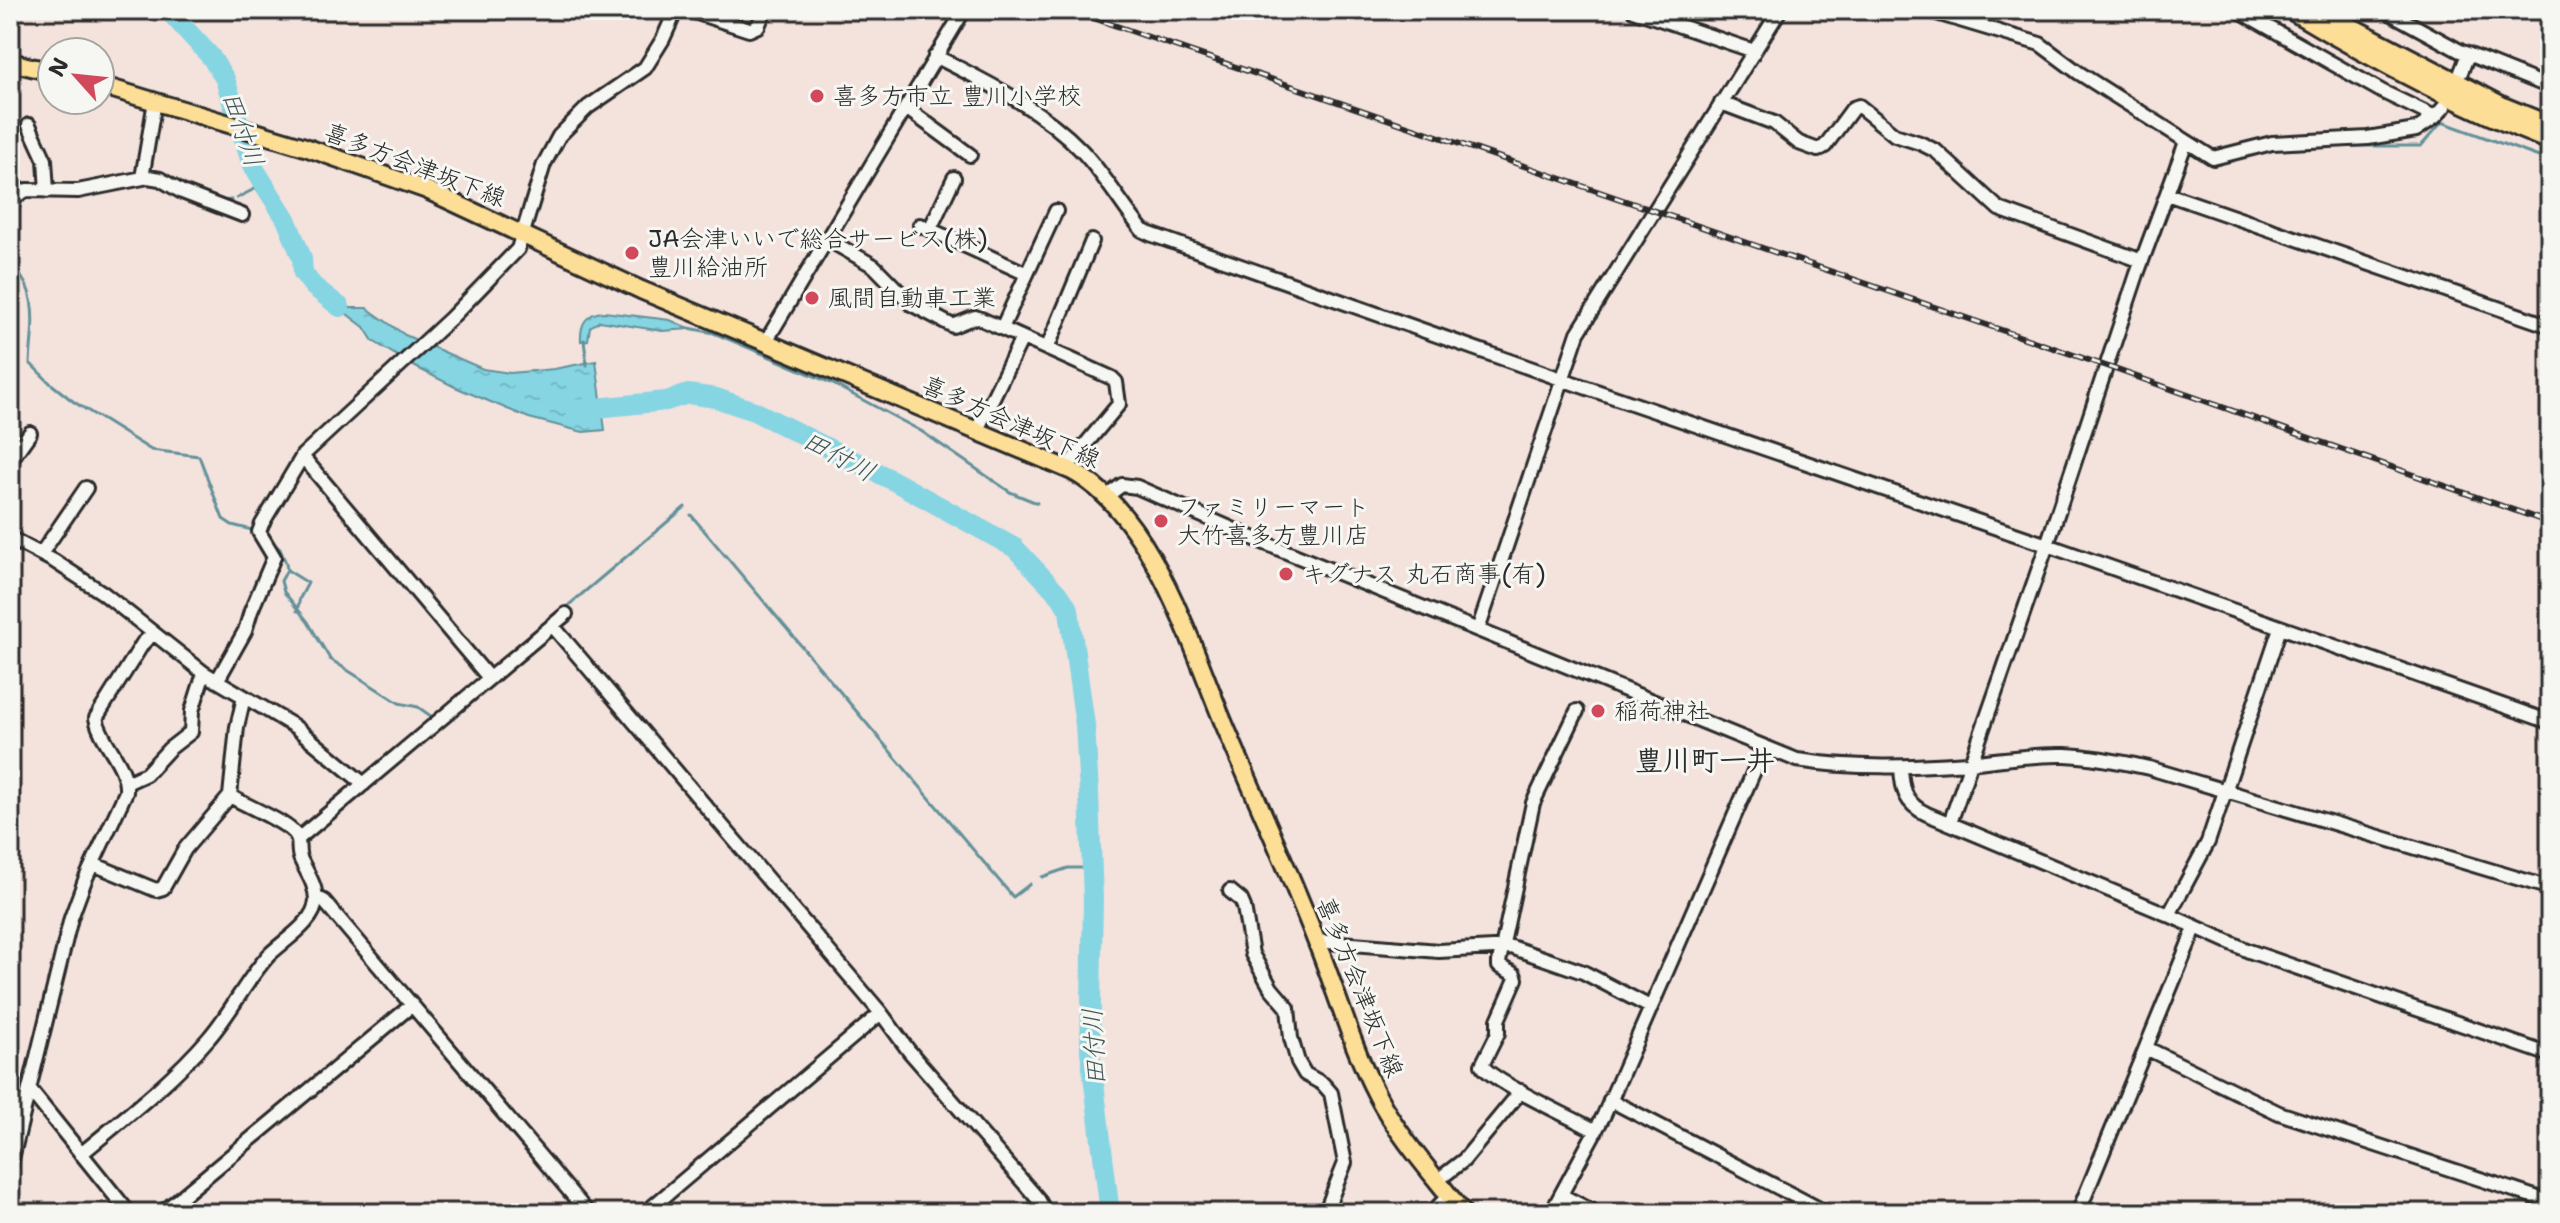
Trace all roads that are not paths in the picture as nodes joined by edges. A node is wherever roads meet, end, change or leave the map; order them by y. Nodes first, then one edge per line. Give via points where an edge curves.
1 (676, 10) edge
2 (688, 10) edge
3 (765, 10) edge
4 (964, 10) edge
5 (1633, 10) edge
6 (1780, 10) edge
7 (1926, 10) edge
8 (2238, 10) edge
9 (2292, 10) edge
10 (2317, 10) edge
11 (2385, 10) edge
12 (1754, 51) junction
13 (2468, 54) junction
14 (935, 56) junction
15 (10, 62) edge
16 (36, 68) edge
17 (2461, 72) dead end
18 (2550, 87) edge
19 (116, 90) edge
20 (155, 101) junction
21 (1721, 103) junction
22 (906, 108) junction
23 (29, 125) dead end
24 (2550, 126) edge
25 (2550, 140) edge
26 (2186, 142) junction
27 (970, 155) dead end
28 (142, 178) junction
29 (954, 178) dead end
30 (47, 191) junction
31 (2167, 194) junction
32 (10, 199) edge
33 (1056, 211) dead end
34 (242, 215) dead end
35 (523, 234) junction
36 (827, 239) junction
37 (1092, 241) dead end
38 (2142, 261) junction
39 (1027, 274) junction
40 (2550, 326) edge
41 (1002, 328) junction
42 (1022, 338) junction
43 (765, 343) junction
44 (1047, 349) junction
45 (1564, 380) junction
46 (977, 430) junction
47 (30, 433) dead end
48 (302, 457) junction
49 (10, 461) edge
50 (1066, 468) junction
51 (86, 488) dead end
52 (1107, 496) junction
53 (12, 543) edge
54 (2047, 545) junction
55 (41, 554) junction
56 (566, 614) dead end
57 (552, 625) junction
58 (2280, 628) junction
59 (1478, 630) junction
60 (153, 634) junction
61 (204, 673) junction
62 (489, 678) junction
63 (217, 681) junction
64 (244, 697) junction
65 (1577, 711) dead end
66 (2550, 722) edge
67 (1764, 748) junction
68 (1971, 763) junction
69 (1901, 767) junction
70 (126, 783) junction
71 (364, 784) junction
72 (2225, 791) junction
73 (230, 796) junction
74 (1950, 823) junction
75 (298, 839) junction
76 (93, 864) junction
77 (2550, 888) edge
78 (1230, 891) dead end
79 (316, 897) junction
80 (2169, 915) junction
81 (2195, 928) junction
82 (1316, 941) junction
83 (1501, 947) junction
84 (412, 1005) junction
85 (1650, 1007) junction
86 (881, 1013) junction
87 (2146, 1048) junction
88 (2550, 1055) edge
89 (30, 1090) junction
90 (1521, 1091) junction
91 (1610, 1100) junction
92 (1596, 1131) junction
93 (81, 1154) junction
94 (10, 1167) edge
95 (1438, 1180) junction
96 (1449, 1195) junction
97 (1561, 1195) junction
98 (2550, 1202) edge
99 (129, 1213) edge
100 (162, 1213) edge
101 (588, 1213) edge
102 (645, 1213) edge
103 (1046, 1213) edge
104 (1325, 1213) edge
105 (1432, 1213) edge
106 (1463, 1213) edge
107 (1551, 1213) edge
108 (1596, 1213) edge
109 (1827, 1213) edge
110 (2078, 1213) edge

1 - 35 street via 645,68 588,107 559,136 544,164
2 - 3 street via 749,30 758,26
4 - 14 street
5 - 12 street
6 - 12 street
7 - 26 street via 2040,44
8 - 26 street via 2383,92 2439,112 2416,130 2272,143 2213,158
9 - 25 highway via 2457,101
10 - 24 highway
11 - 13 street
12 - 21 street
13 - 17 street
13 - 18 street
14 - 22 street
14 - 45 street via 1051,122 1084,153 1150,234
15 - 16 main road
19 - 20 main road, 喜多方会津坂下線
20 - 28 street
20 - 35 main road, 喜多方会津坂下線 via 368,168
21 - 38 street via 1774,123 1818,150 1859,106 1895,135 1936,151 1999,209
21 - 45 street via 1584,320
22 - 27 street
22 - 36 street
23 - 30 street via 45,160
26 - 31 street
28 - 30 street via 78,191
28 - 34 street via 160,179
29 - 39 street via 925,227
30 - 32 street via 27,190
31 - 38 street
31 - 40 street
33 - 39 street
35 - 43 main road, 喜多方会津坂下線
35 - 48 street via 510,259
36 - 41 street via 874,266 918,308 953,326 975,317
36 - 43 street
37 - 44 street
38 - 54 street
39 - 41 street
41 - 42 street
42 - 44 street
42 - 46 street
43 - 46 main road, 喜多方会津坂下線
44 - 50 street via 1116,382 1116,410
45 - 54 street
45 - 59 street
46 - 50 main road, 喜多方会津坂下線
47 - 49 street
48 - 62 street
48 - 63 street via 259,532 274,557 245,631
50 - 52 main road, 喜多方会津坂下線
51 - 55 street
52 - 59 street via 1122,485 1137,487
52 - 82 main road, 喜多方会津坂下線 via 1152,558
53 - 55 street
54 - 58 street
54 - 68 street
55 - 60 street via 103,593
56 - 57 street
57 - 62 street
57 - 86 street
58 - 66 street
58 - 72 street
59 - 67 street
60 - 61 street
60 - 70 street via 96,718
61 - 63 street
61 - 70 street via 191,732 146,774
62 - 71 street
63 - 64 street
64 - 71 street via 294,726
64 - 73 street
65 - 83 street via 1533,803
67 - 69 street via 1797,760
67 - 85 street
68 - 69 street
68 - 72 street via 2033,756 2092,758 2149,768
68 - 74 street
69 - 74 street via 1907,801
70 - 76 street
71 - 75 street
72 - 77 street
72 - 80 street via 2208,842
73 - 75 street via 280,821
73 - 76 street via 185,849 163,888 156,890
74 - 80 street
75 - 79 street
76 - 89 street via 66,935
78 - 104 street via 1244,907 1254,958 1288,1008 1298,1062 1331,1093 1345,1163
79 - 84 street
79 - 93 street via 309,916 270,955 208,1039
80 - 81 street
81 - 87 street
81 - 88 street
82 - 83 street via 1460,952
82 - 95 main road, 喜多方会津坂下線 via 1379,1098
83 - 85 street via 1566,965
83 - 90 street via 1499,966 1516,979 1482,1065
84 - 100 street
84 - 101 street
85 - 91 street
86 - 102 street
86 - 103 street
87 - 98 street via 2279,1113
87 - 110 street
89 - 93 street
89 - 94 street
90 - 92 street
90 - 95 street via 1464,1160
91 - 92 street
91 - 109 street
92 - 97 street
93 - 99 street
95 - 96 main road, 喜多方会津坂下線
96 - 105 street
96 - 106 main road, 喜多方会津坂下線
97 - 107 street
97 - 108 street

